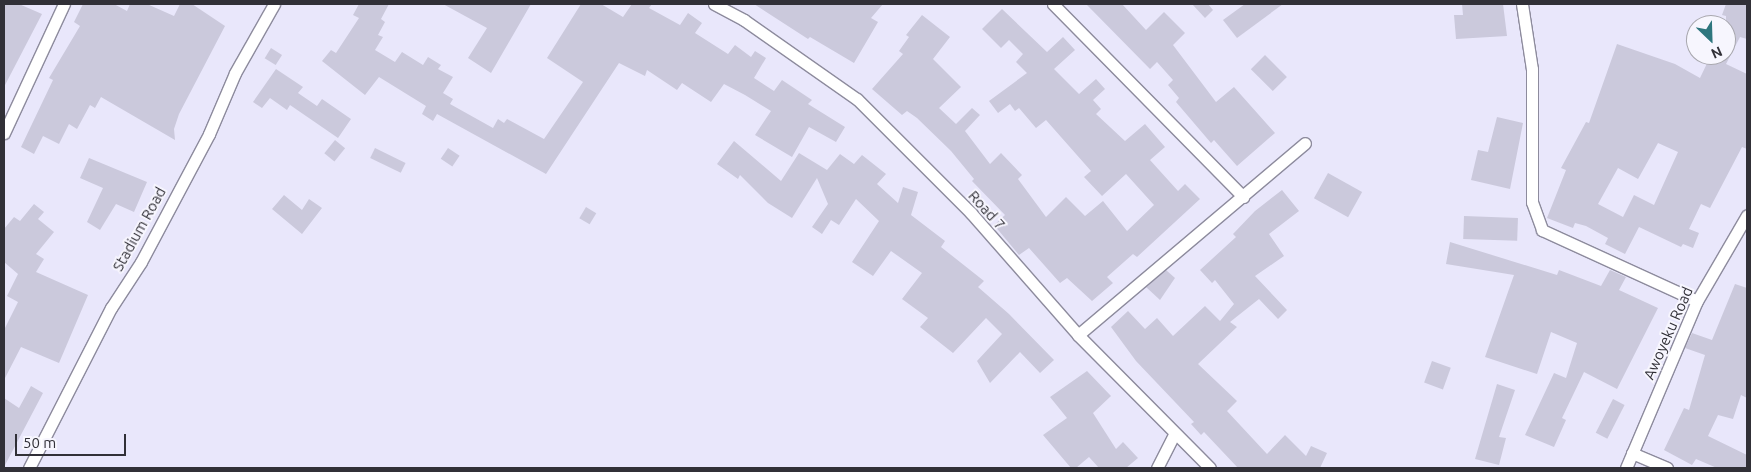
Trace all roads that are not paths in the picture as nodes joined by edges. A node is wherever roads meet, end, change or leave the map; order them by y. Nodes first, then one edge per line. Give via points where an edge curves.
1 (64, 4) edge
2 (274, 4) edge
3 (714, 4) edge
4 (1053, 4) edge
5 (1522, 4) edge
6 (4, 133) edge
7 (1305, 142) dead end
8 (1243, 197) junction
9 (1747, 215) edge
10 (1697, 301) junction
11 (1078, 336) junction
12 (1174, 435) junction
13 (1632, 453) junction
14 (29, 468) edge
15 (1157, 468) edge
16 (1210, 468) edge
17 (1626, 468) edge
18 (1667, 468) edge

1 - 6 street
2 - 14 street, Stadium Road via 235,73 209,134 141,262 111,308
3 - 11 street, Road 7 via 744,20 857,98 971,214
4 - 8 street
5 - 10 street via 1532,69 1532,202 1542,230
7 - 8 street
8 - 11 street
9 - 10 street, Awoyeku Road
10 - 13 street, Awoyeku Road
11 - 12 street, Road 7
12 - 15 street
12 - 16 street, Road 7
13 - 17 street, Awoyeku Road
13 - 18 street

